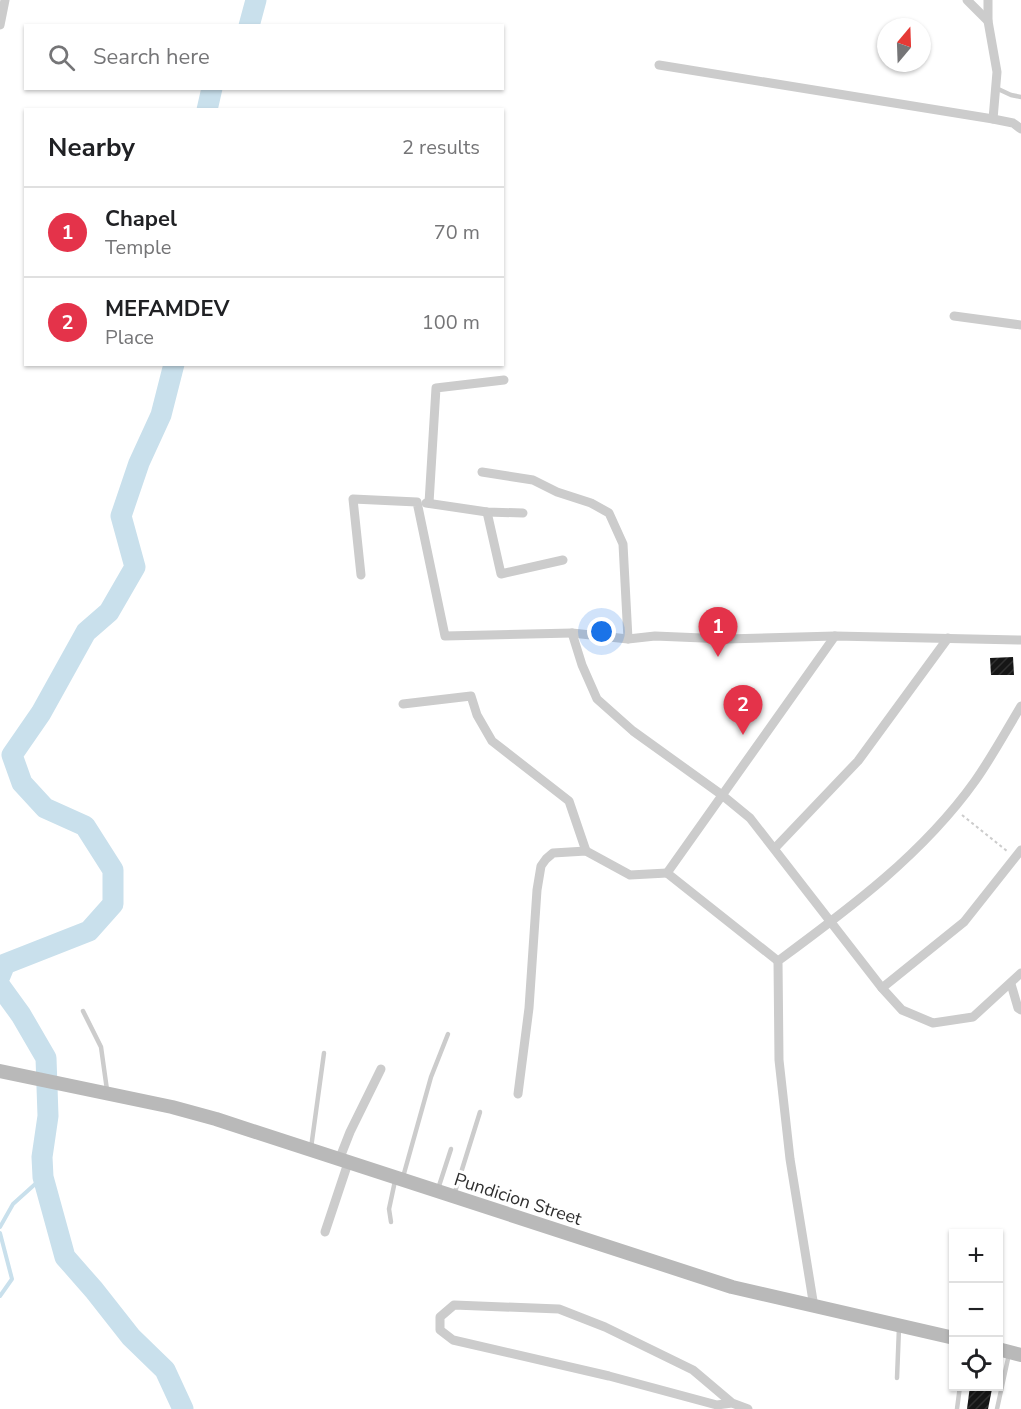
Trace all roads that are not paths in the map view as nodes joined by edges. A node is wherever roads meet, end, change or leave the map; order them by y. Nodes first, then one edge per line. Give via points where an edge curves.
1 (5, 0) edge
2 (967, 0) edge
3 (988, 0) edge
4 (988, 21) junction
5 (0, 25) edge
6 (659, 65) dead end
7 (996, 88) junction
8 (1021, 97) edge
9 (993, 119) junction
10 (1021, 129) edge
11 (954, 316) dead end
12 (1021, 325) edge
13 (504, 380) dead end
14 (482, 472) dead end
15 (417, 502) junction
16 (429, 503) junction
17 (487, 512) junction
18 (523, 513) dead end
19 (563, 560) dead end
20 (361, 575) dead end
21 (572, 633) junction
22 (835, 636) junction
23 (948, 638) junction
24 (628, 639) junction
25 (1021, 640) edge
26 (403, 704) dead end
27 (1021, 706) edge
28 (722, 795) junction
29 (775, 849) junction
30 (586, 851) junction
31 (1018, 854) edge
32 (667, 873) junction
33 (831, 922) junction
34 (778, 961) junction
35 (1021, 973) edge
36 (1011, 984) junction
37 (882, 987) junction
38 (1021, 1010) edge
39 (83, 1011) dead end
40 (448, 1034) dead end
41 (324, 1053) dead end
42 (381, 1069) dead end
43 (6, 1072) edge
44 (107, 1093) junction
45 (518, 1094) dead end
46 (480, 1112) dead end
47 (451, 1149) dead end
48 (311, 1150) junction
49 (343, 1161) junction
50 (399, 1179) junction
51 (437, 1192) junction
52 (453, 1197) junction
53 (391, 1222) dead end
54 (324, 1232) dead end
55 (814, 1307) junction
56 (899, 1325) junction
57 (950, 1337) edge
58 (1010, 1352) edge
59 (1003, 1373) edge
60 (897, 1378) dead end
61 (959, 1391) edge
62 (999, 1391) edge
63 (732, 1403) junction
64 (717, 1407) edge
65 (748, 1409) edge
66 (957, 1409) edge
67 (997, 1409) edge

1 - 5 street
2 - 4 street
3 - 4 street
4 - 7 street via 998,72
6 - 9 street
7 - 8 lane
7 - 9 street
9 - 10 street
11 - 12 street
13 - 16 street via 436,388
14 - 24 street via 533,480 609,513 623,544
15 - 16 street
15 - 20 street via 353,499
15 - 21 street via 446,636
16 - 17 street
17 - 18 street
17 - 19 street via 501,574
21 - 24 street
21 - 28 street via 597,699 633,731
22 - 23 street
22 - 24 street
22 - 28 street
23 - 25 street
23 - 29 street via 858,761
26 - 30 street via 471,696 492,741 569,801
27 - 33 street via 975,781 937,827 890,874
28 - 29 street via 750,818
28 - 32 street
29 - 33 street
30 - 32 street via 630,875
30 - 45 street via 553,853 541,866
31 - 37 street via 964,922
32 - 34 street
33 - 34 street
33 - 37 street
34 - 55 street via 779,1060
35 - 36 street
36 - 37 street via 973,1017 933,1023 902,1010
36 - 38 street
39 - 44 lane via 100,1047
40 - 50 lane
41 - 48 lane
42 - 49 street via 350,1132
43 - 44 main road, Pundicion Street
44 - 48 main road, Pundicion Street via 216,1119
46 - 52 lane
47 - 51 lane
48 - 49 main road, Pundicion Street
49 - 50 main road, Pundicion Street
49 - 54 street
50 - 51 main road, Pundicion Street
50 - 53 lane via 390,1209
51 - 52 main road, Pundicion Street
52 - 55 main road, Pundicion Street via 732,1287
55 - 56 main road, Pundicion Street
56 - 57 main road, Pundicion Street
56 - 60 lane
58 - 59 lane
61 - 66 lane
62 - 67 lane
63 - 64 street
63 - 64 street via 693,1370 559,1309 454,1305 440,1317 440,1330 453,1340 609,1376
63 - 65 street

